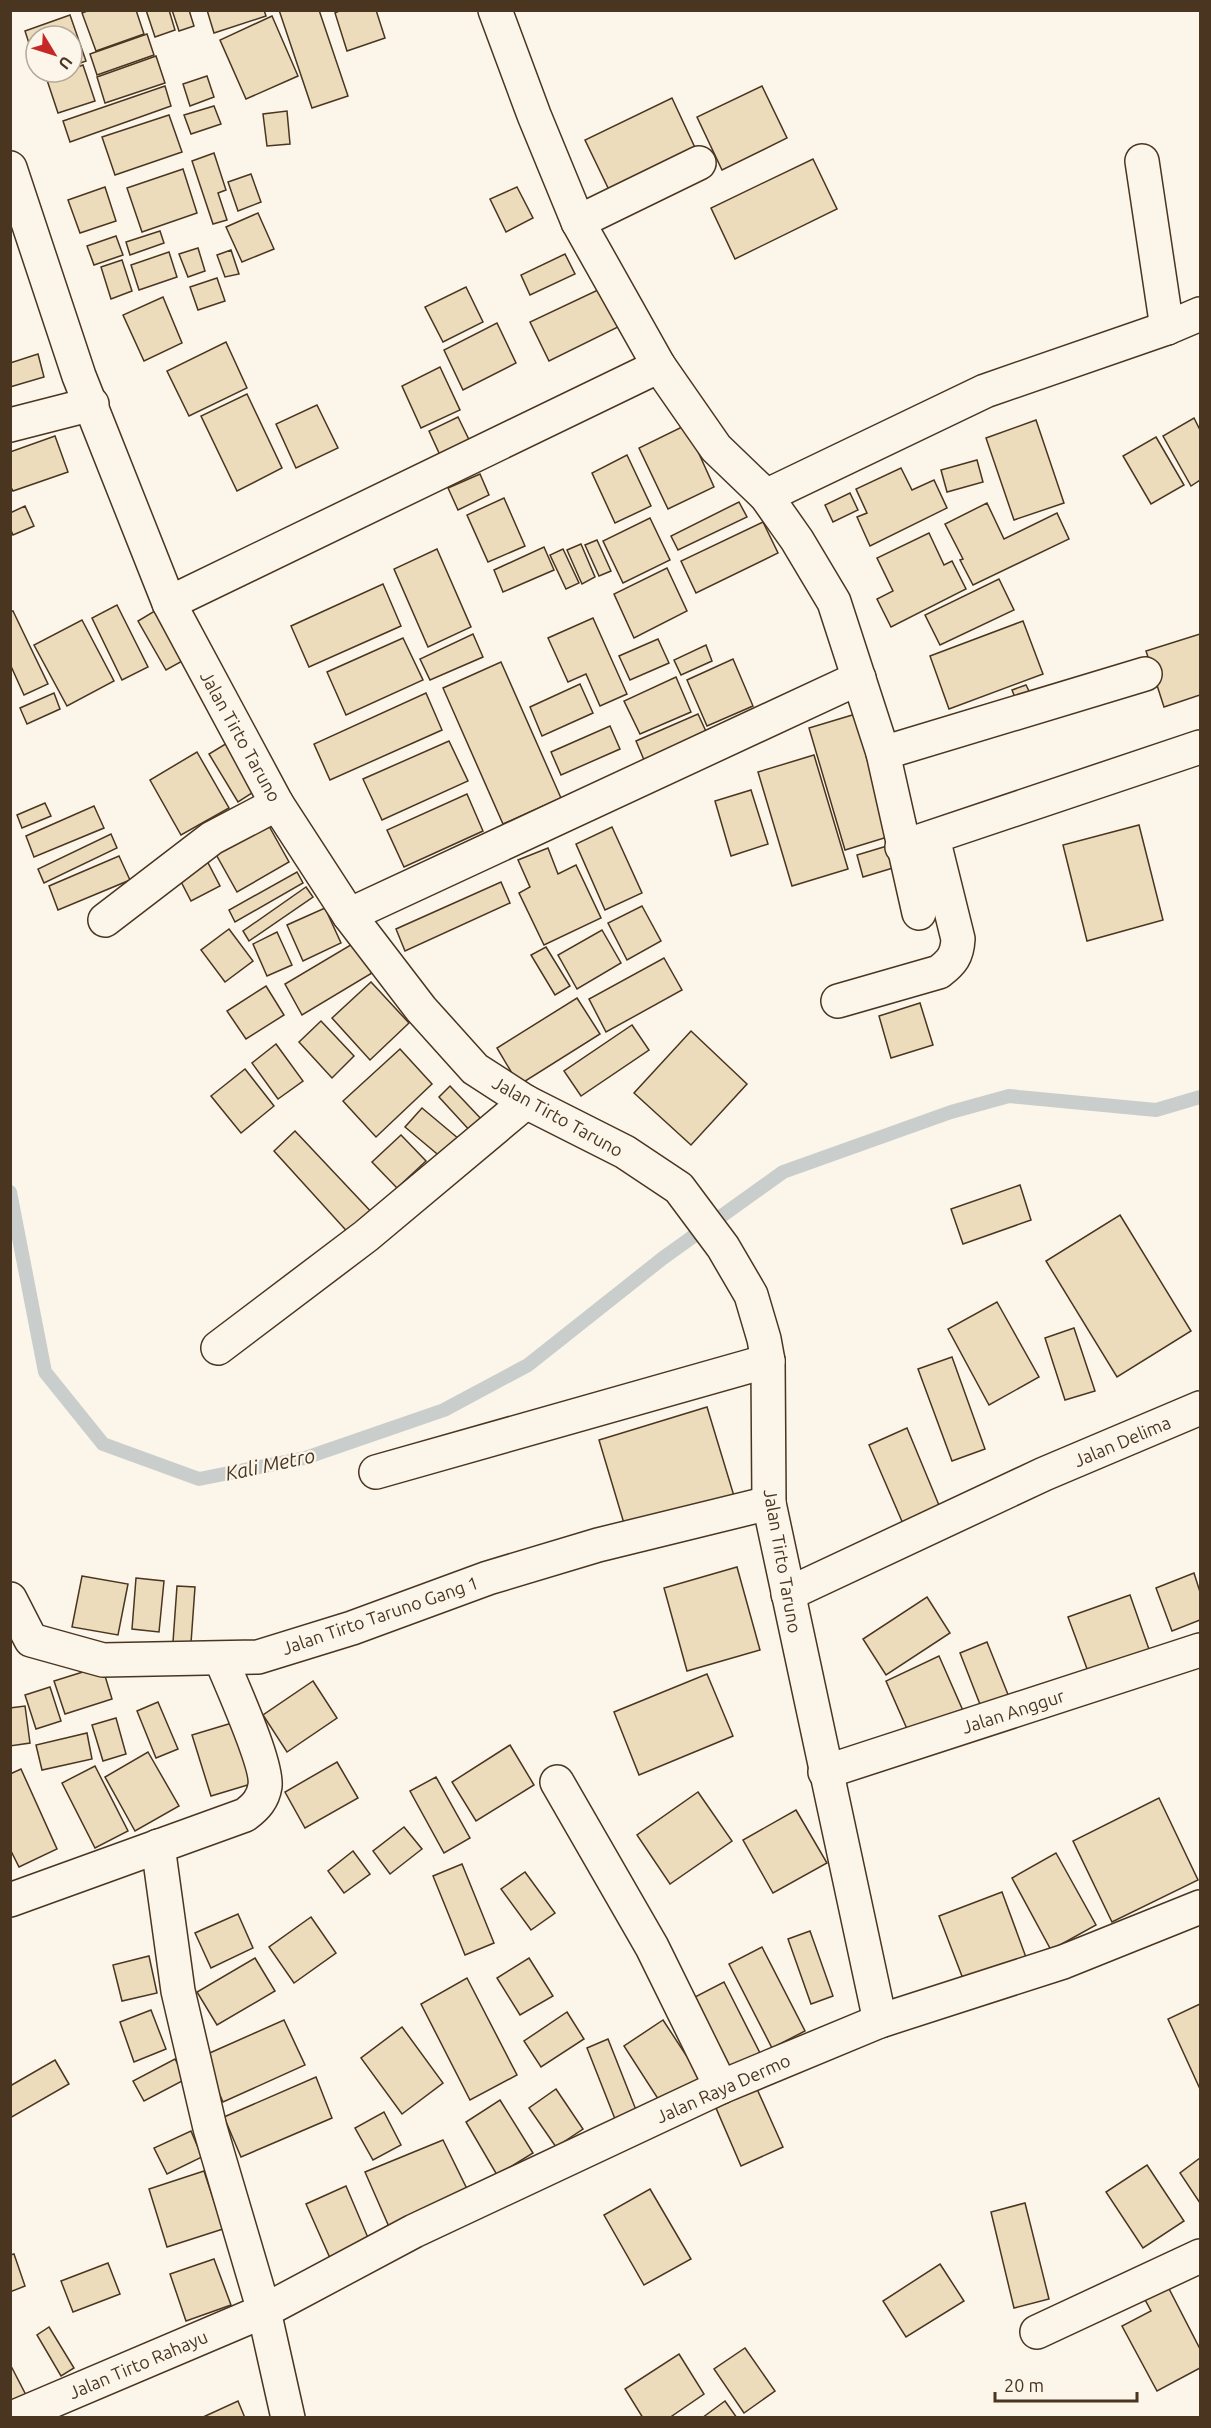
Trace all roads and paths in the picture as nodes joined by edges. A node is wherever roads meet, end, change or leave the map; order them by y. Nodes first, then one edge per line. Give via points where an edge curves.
1 (495, 10) edge
2 (1142, 161) dead end
3 (699, 163) dead end
4 (10, 168) edge
5 (579, 222) junction
6 (1200, 314) edge
7 (1167, 328) junction
8 (659, 366) junction
9 (92, 404) junction
10 (10, 424) edge
11 (766, 496) junction
12 (169, 603) junction
13 (1145, 674) dead end
14 (859, 678) junction
15 (1200, 747) edge
16 (882, 753) junction
17 (277, 804) junction
18 (933, 838) junction
19 (902, 847) junction
20 (919, 914) dead end
21 (349, 915) junction
22 (105, 920) dead end
23 (838, 1001) dead end
24 (526, 1102) junction
25 (218, 1348) dead end
26 (768, 1361) junction
27 (1200, 1408) edge
28 (376, 1472) dead end
29 (769, 1503) junction
30 (788, 1594) junction
31 (10, 1599) edge
32 (21, 1645) edge
33 (1200, 1650) edge
34 (221, 1659) junction
35 (825, 1772) junction
36 (557, 1782) dead end
37 (158, 1846) junction
38 (10, 1900) edge
39 (1200, 1907) edge
40 (880, 2021) junction
41 (721, 2087) junction
42 (1200, 2256) edge
43 (264, 2311) junction
44 (1037, 2332) dead end
45 (12, 2418) edge
46 (288, 2418) edge

1 - 5 street
2 - 7 street
3 - 5 street
4 - 9 street, Jalan Tirto Taruno
5 - 8 street
6 - 7 street
7 - 11 street via 985,391
8 - 11 street via 716,448
8 - 12 street
9 - 10 street
9 - 12 street, Jalan Tirto Taruno
11 - 14 street via 834,602
12 - 17 street, Jalan Tirto Taruno
13 - 16 street
14 - 16 street
14 - 21 street
15 - 18 street
16 - 19 street
17 - 21 street, Jalan Tirto Taruno
17 - 22 street via 212,838
18 - 19 street
18 - 23 street via 958,939 951,963 939,972
19 - 20 street
21 - 24 street, Jalan Tirto Taruno via 421,1009 475,1069
24 - 25 street via 366,1236
24 - 26 street, Jalan Tirto Taruno via 625,1152 679,1188 723,1247 750,1295
26 - 28 street
26 - 29 street, Jalan Tirto Taruno
27 - 30 street, Jalan Delima via 1044,1474
29 - 30 street, Jalan Tirto Taruno
29 - 34 street, Jalan Tirto Taruno Gang 1 via 598,1545 488,1578 352,1628 258,1657
30 - 35 street, Jalan Tirto Taruno
31 - 32 street, Jalan Tirto Taruno Gang 1
32 - 34 street, Jalan Tirto Taruno Gang 1 via 104,1660
33 - 35 street, Jalan Anggur
34 - 37 street via 263,1765 266,1784 262,1798 245,1815
35 - 40 street, Jalan Tirto Taruno
36 - 41 street via 652,1947
37 - 38 street
37 - 43 street via 178,1991 210,2128
39 - 40 street, Jalan Raya Dermo via 1063,1962
40 - 41 street, Jalan Raya Dermo
41 - 43 street, Jalan Raya Dermo via 414,2231
42 - 44 street
43 - 45 street, Jalan Tirto Rahayu
43 - 46 street

